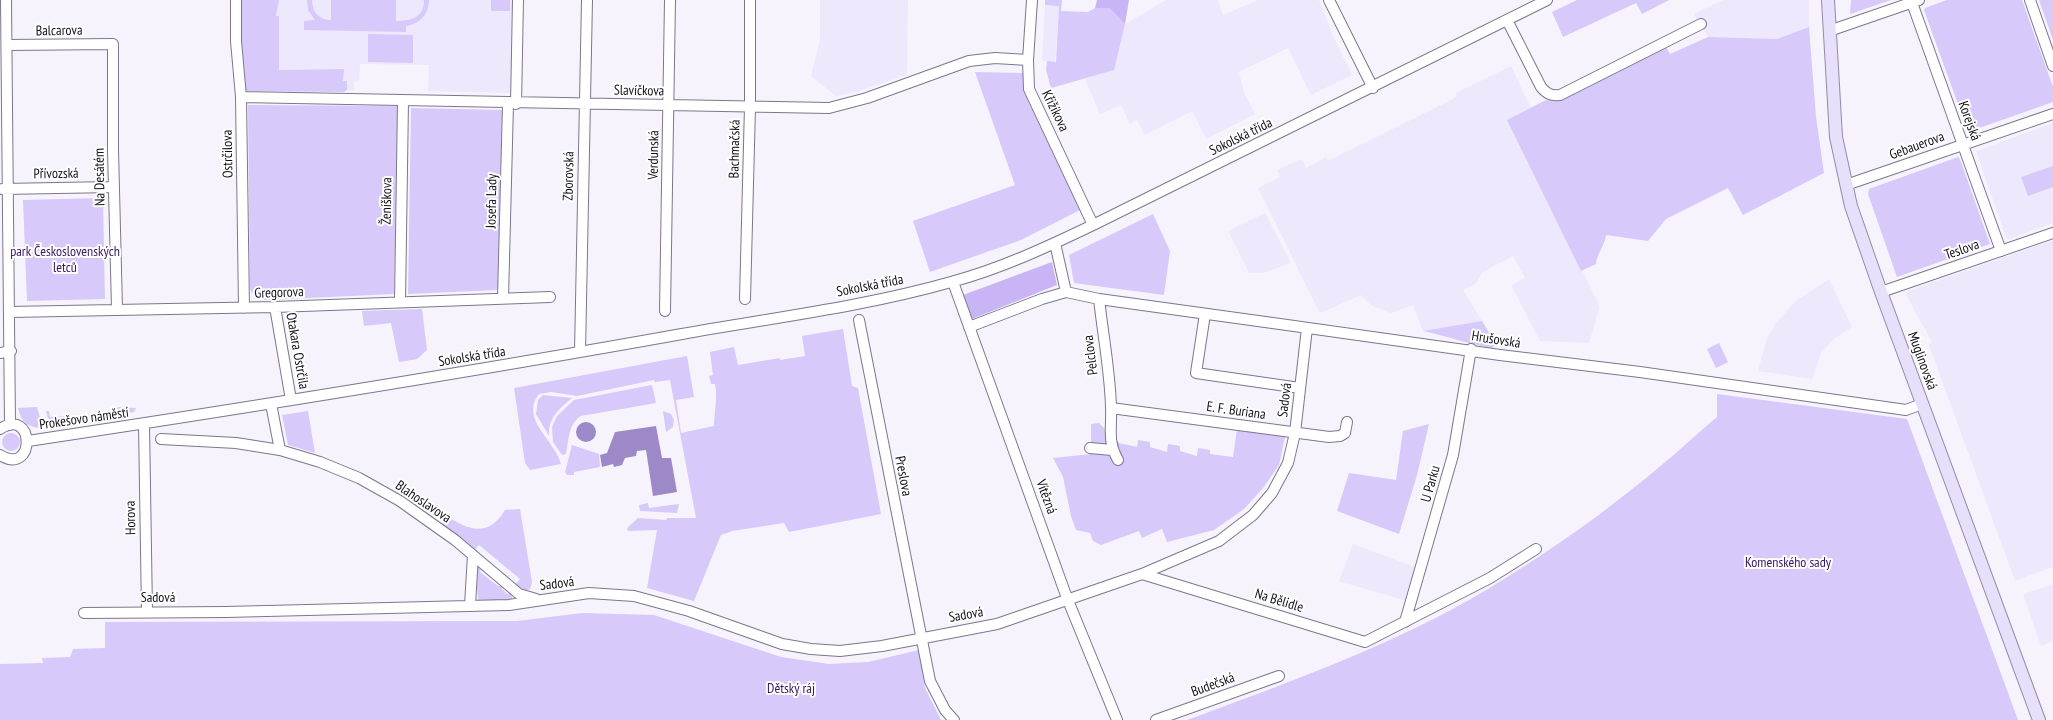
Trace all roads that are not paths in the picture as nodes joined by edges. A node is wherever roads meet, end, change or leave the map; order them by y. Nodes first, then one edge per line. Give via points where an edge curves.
1 (6, 0) edge
2 (236, 0) edge
3 (518, 0) edge
4 (587, 0) edge
5 (670, 0) edge
6 (750, 0) edge
7 (1032, 0) edge
8 (1329, 0) edge
9 (1546, 0) edge
10 (1828, 0) edge
11 (2030, 0) edge
12 (1914, 1) edge
13 (1507, 20) junction
14 (1701, 24) dead end
15 (1829, 31) junction
16 (113, 44) joint
17 (7, 45) junction
18 (1028, 60) junction
19 (3, 64) edge
20 (2053, 66) edge
21 (1373, 88) junction
22 (241, 97) junction
23 (403, 101) junction
24 (512, 104) junction
25 (584, 104) junction
26 (669, 105) junction
27 (750, 106) junction
28 (2053, 114) edge
29 (1963, 144) junction
30 (1846, 185) junction
31 (113, 187) junction
32 (4, 189) edge
33 (1093, 226) junction
34 (2053, 233) edge
35 (1055, 243) junction
36 (2001, 252) junction
37 (4, 272) edge
38 (953, 282) junction
39 (1066, 292) junction
40 (1881, 292) junction
41 (550, 297) dead end
42 (503, 298) junction
43 (745, 299) dead end
44 (1099, 299) junction
45 (400, 302) junction
46 (276, 307) junction
47 (244, 308) junction
48 (117, 309) junction
49 (665, 310) dead end
50 (9, 312) junction
51 (1205, 314) junction
52 (860, 320) dead end
53 (969, 327) junction
54 (1308, 328) junction
55 (1470, 350) junction
56 (5, 352) edge
57 (580, 352) junction
58 (1300, 388) junction
59 (292, 400) junction
60 (271, 404) junction
61 (1922, 404) junction
62 (1111, 408) junction
63 (1347, 422) dead end
64 (144, 424) junction
65 (5, 427) edge
66 (1295, 433) junction
67 (161, 439) dead end
68 (28, 441) junction
69 (1090, 448) dead end
70 (280, 450) junction
71 (1112, 450) junction
72 (0, 455) edge
73 (1118, 460) dead end
74 (1536, 549) dead end
75 (472, 555) junction
76 (1142, 574) junction
77 (1068, 598) junction
78 (537, 600) junction
79 (470, 605) junction
80 (147, 612) junction
81 (84, 613) dead end
82 (1405, 622) junction
83 (921, 637) junction
84 (1279, 676) dead end
85 (954, 720) edge
86 (1117, 720) edge
87 (1156, 720) edge
88 (2039, 720) edge

1 - 17 street
2 - 22 street, Ostrčilova
3 - 24 street, Josefa Lady
4 - 25 street, Zborovská
5 - 26 street, Verdunská
6 - 27 street, Bachmačská
7 - 18 street, Křižíkova
8 - 21 street
9 - 13 street, Sokolská třída
10 - 15 main road, Muglinovská
11 - 20 street
12 - 15 street
12 - 29 street, Korejská
13 - 14 street via 1541,87 1554,96
13 - 21 street, Sokolská třída
15 - 30 main road, Muglinovská via 1836,137
16 - 17 street, Balcarova
16 - 31 street, Na Desátém
17 - 19 street
18 - 27 street, Slavíčkova via 995,58 969,61 867,98 829,108
18 - 33 street, Křižíkova via 1029,89
19 - 32 street
21 - 33 street, Sokolská třída
22 - 23 street, Slavíčkova
22 - 47 street, Ostrčilova
23 - 24 street, Slavíčkova
23 - 45 street, Ženíškova
24 - 25 street, Slavíčkova
24 - 42 street, Josefa Lady
25 - 26 street, Slavíčkova
25 - 57 street, Zborovská
26 - 27 street, Slavíčkova
26 - 49 street, Verdunská
27 - 43 street, Bachmačská
28 - 29 street, Gebauerova
29 - 30 street, Gebauerova
29 - 36 street, Korejská
30 - 40 main road, Muglinovská
31 - 32 street, Přívozská
31 - 48 street, Na Desátém
32 - 37 street
33 - 35 street, Sokolská třída
34 - 36 street, Teslova
35 - 38 street, Sokolská třída
35 - 39 street
36 - 40 street, Teslova
37 - 50 street
38 - 53 street, Vítězná
38 - 57 street, Sokolská třída via 850,304
39 - 44 street, Hrušovská
39 - 53 street
40 - 61 main road, Muglinovská
41 - 42 street, Gregorova
42 - 45 street, Gregorova
44 - 51 street, Hrušovská
44 - 62 street, Pelclova
45 - 46 street, Gregorova
46 - 47 street, Gregorova
46 - 59 street, Otakara Ostrčila
47 - 48 street, Gregorova
48 - 50 street, Gregorova
50 - 56 street
51 - 54 street, Hrušovská
51 - 58 street via 1196,373
52 - 83 street, Preslova
53 - 77 street, Vítězná
54 - 55 street, Hrušovská
54 - 58 street, Sadová
55 - 61 street, Hrušovská via 1906,410
55 - 82 street, U Parku via 1447,481
56 - 65 street
57 - 59 street, Sokolská třída
58 - 66 street, Sadová
59 - 60 street, Sokolská třída
60 - 64 street, Sokolská třída
60 - 70 street
61 - 88 main road, Muglinovská
62 - 66 street, E. F. Buriana
62 - 71 street
63 - 66 street, E. F. Buriana via 1345,433 1340,436
64 - 68 street, Prokešovo náměstí
64 - 80 street, Horova
65 - 68 street, Prokešovo náměstí via 22,429
66 - 76 street, Sadová via 1281,478 1253,515 1219,541
67 - 70 street, Blahoslavova via 226,442
68 - 72 street, Prokešovo náměstí via 18,457
69 - 71 street
70 - 75 street, Blahoslavova via 359,478 400,501
71 - 73 street
74 - 82 street, Na Bělidle via 1490,578
75 - 78 street, Blahoslavova via 519,594
75 - 79 street
76 - 77 street, Sadová
76 - 82 street, Na Bělidle via 1365,642
77 - 83 street, Sadová via 997,624
77 - 86 street, Vítězná
78 - 79 street, Sadová via 509,606
78 - 83 street, Sadová via 589,593 634,596 689,610 782,644 811,649 840,651
79 - 80 street, Sadová
80 - 81 street, Sadová
83 - 85 street via 930,681
84 - 87 street, Budečská

